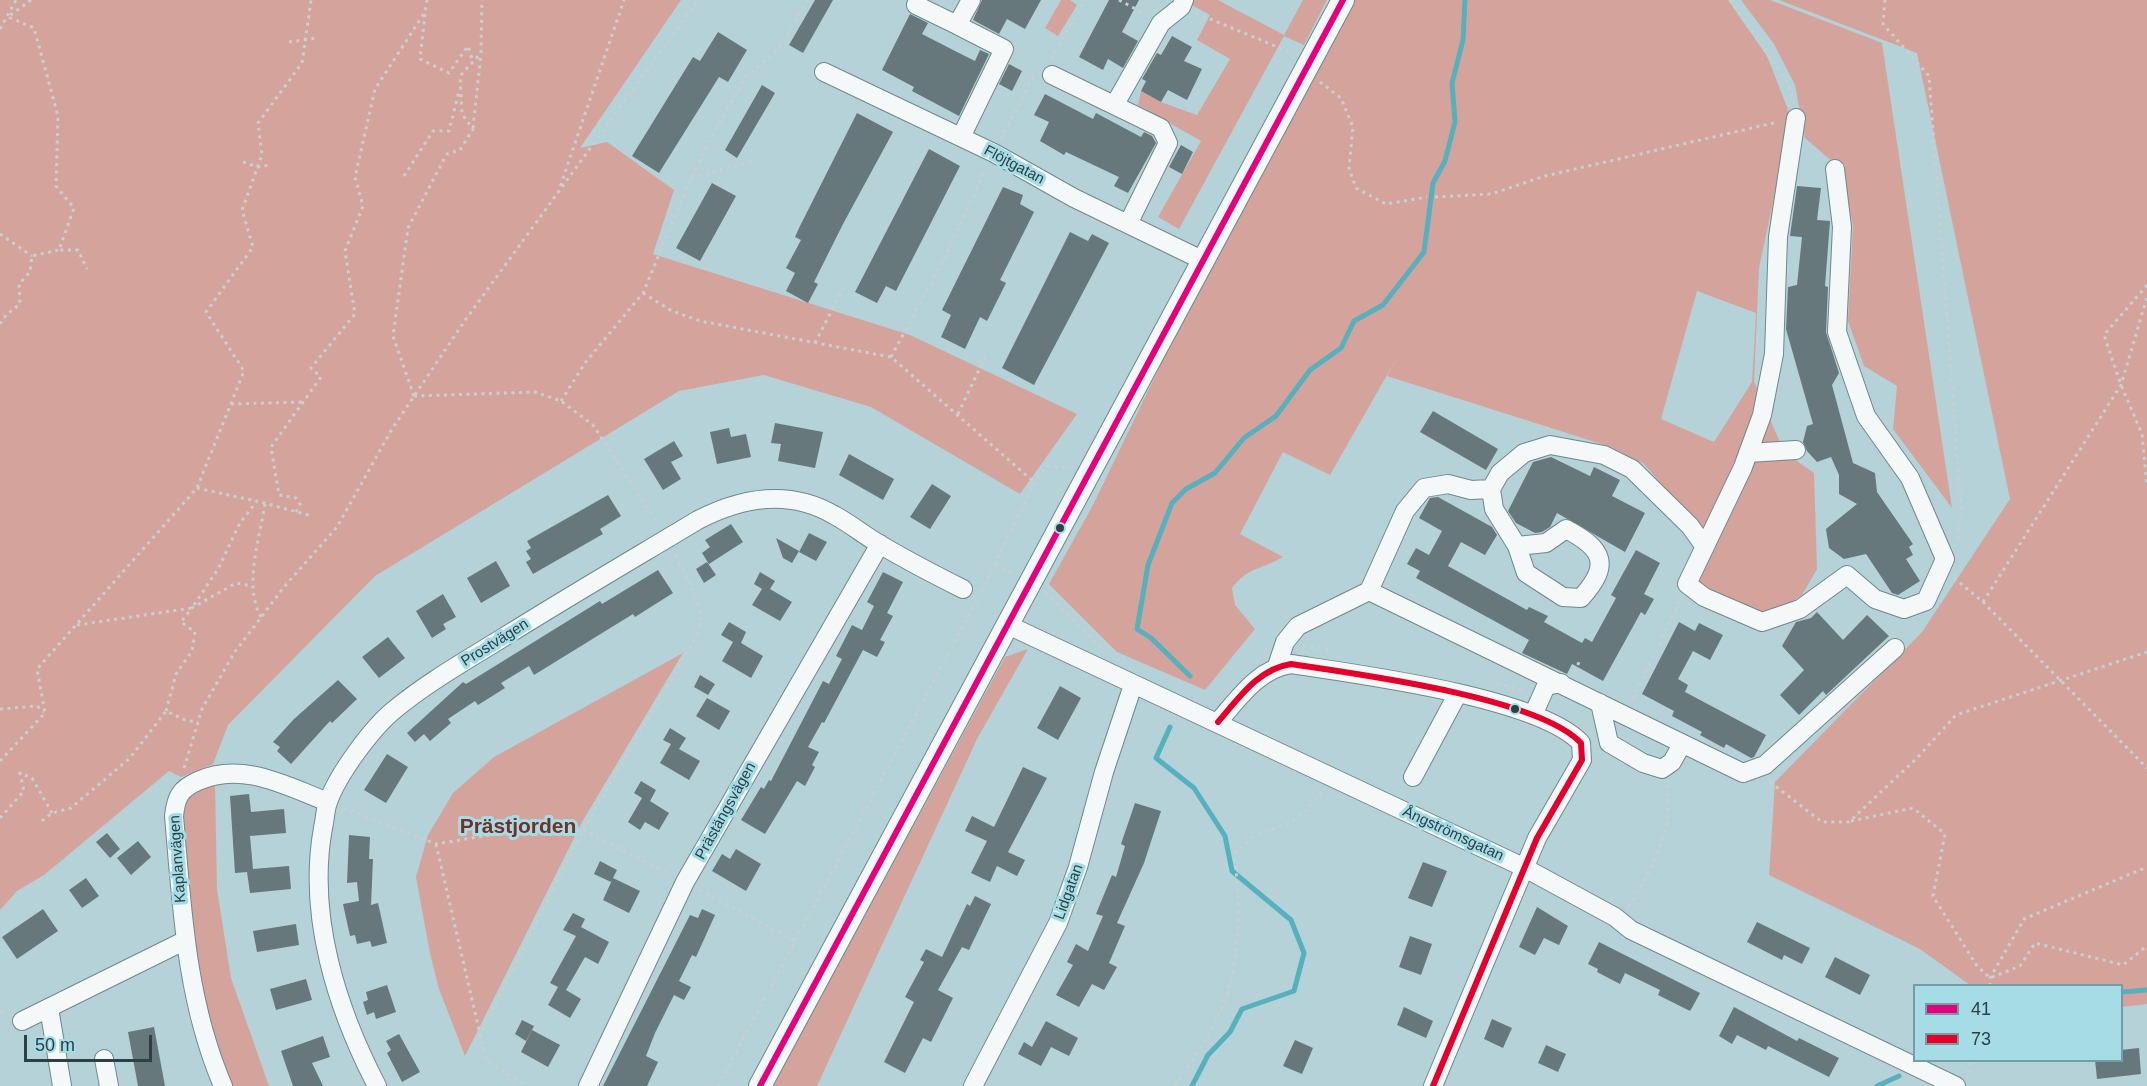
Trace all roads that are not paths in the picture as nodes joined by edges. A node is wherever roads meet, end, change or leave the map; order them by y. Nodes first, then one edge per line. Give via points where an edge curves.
1 (971, 0) edge
2 (1342, 0) edge
3 (1182, 3) edge
4 (916, 5) dead end
5 (957, 25) junction
6 (824, 72) dead end
7 (1052, 75) road end
8 (1115, 104) junction
9 (1796, 118) road end
10 (961, 137) junction
11 (1835, 169) dead end
12 (1128, 224) junction
13 (1202, 260) junction
14 (1796, 450) dead end
15 (1748, 453) junction
16 (1491, 489) junction
17 (880, 544) junction
18 (1517, 546) junction
19 (1705, 547) junction
20 (963, 589) dead end
21 (1369, 591) junction
22 (1008, 625) junction
23 (1895, 648) dead end
24 (1277, 666) junction
25 (1561, 683) junction
26 (1133, 685) junction
27 (1457, 694) junction
28 (1600, 703) junction
29 (1533, 715) junction
30 (1218, 722) junction
31 (1682, 744) junction
32 (1413, 777) dead end
33 (328, 802) junction
34 (1523, 867) junction
35 (184, 941) junction
36 (49, 1008) junction
37 (22, 1021) dead end
38 (104, 1059) dead end
39 (1439, 1084) edge
40 (62, 1086) edge
41 (109, 1086) edge
42 (223, 1086) edge
43 (377, 1086) edge
44 (588, 1086) edge
45 (760, 1086) edge
46 (972, 1086) edge
47 (1956, 1086) edge

1 - 5 street
2 - 13 main road
3 - 8 street via 1161,23
4 - 5 street
5 - 10 street via 1004,49
6 - 10 street, Flöjtgatan
7 - 8 street
8 - 12 street via 1161,128 1168,142
9 - 15 street via 1778,237 1774,354 1762,415
10 - 12 street, Flöjtgatan
11 - 19 street via 1842,227 1837,332 1866,416 1910,478 1946,559 1926,601 1904,609 1875,599 1847,575 1800,609 1762,622 1704,597 1687,584
12 - 13 street, Flöjtgatan
13 - 22 main road
14 - 15 street
15 - 19 street
16 - 18 street via 1494,509
16 - 19 street via 1500,472 1524,453 1550,445 1604,455 1632,469 1690,526
16 - 21 street via 1471,490 1448,484 1424,488 1405,511
17 - 20 street, Prostvägen
17 - 33 street, Prostvägen via 808,502 755,498 725,506 442,675 392,711 358,753
17 - 44 street, Prästängsvägen via 686,882
18 - 18 street via 1526,573 1563,597 1581,598 1597,580 1600,561 1589,541 1566,529 1546,543
21 - 24 street via 1298,626 1285,642
21 - 25 street
22 - 26 street, Ångströmsgatan
22 - 45 main road
23 - 31 street via 1765,765 1743,773
24 - 27 street via 1291,664
24 - 30 street via 1260,676
25 - 28 street
25 - 29 street via 1546,687
26 - 30 street, Ångströmsgatan
26 - 46 street, Lidgatan via 1058,923
27 - 29 street
27 - 32 street
28 - 31 street
28 - 31 street via 1609,743 1643,763 1662,769 1672,762
29 - 34 street via 1577,739 1584,752
30 - 34 street, Ångströmsgatan
33 - 35 street, Kaplanvägen via 277,782 231,772 204,778 184,788 175,801 174,816
33 - 43 street, Prostvägen via 318,881 324,941 353,1033
34 - 39 street
34 - 47 street, Ångströmsgatan via 1631,930
35 - 36 street
35 - 42 street, Kaplanvägen via 199,1013
36 - 37 street
36 - 40 street
38 - 41 street

